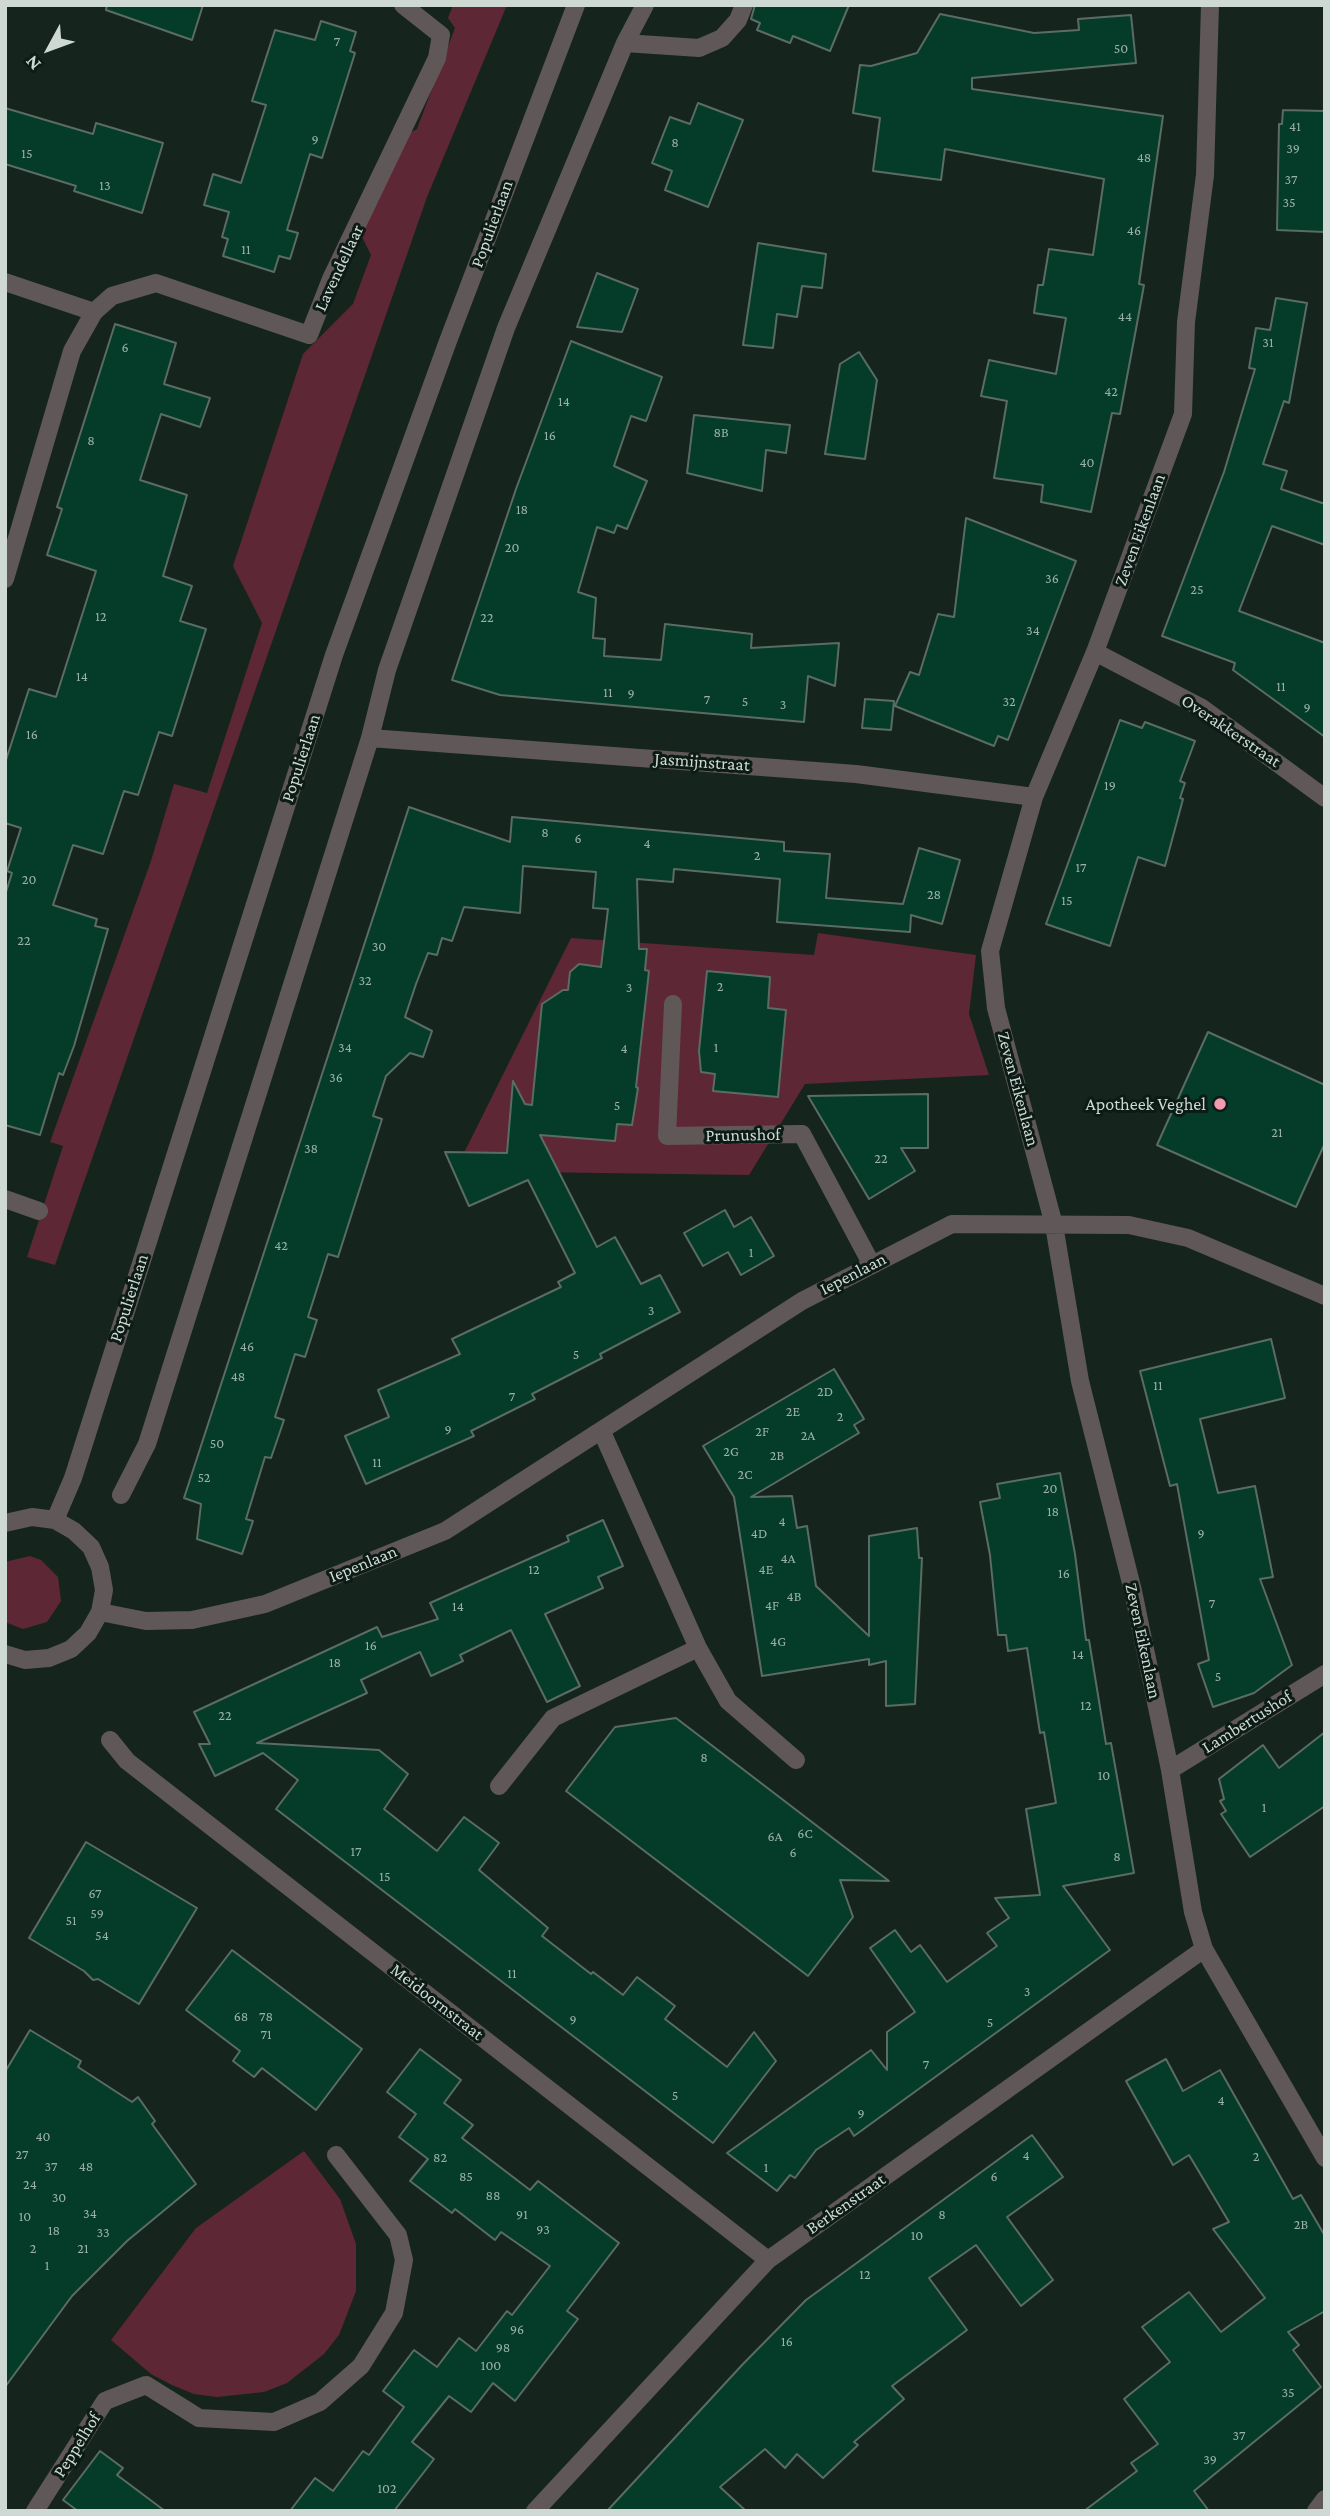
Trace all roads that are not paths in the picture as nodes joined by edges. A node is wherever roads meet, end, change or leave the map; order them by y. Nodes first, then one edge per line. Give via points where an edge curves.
1 (403, 5) edge
2 (576, 5) edge
3 (645, 5) edge
4 (744, 5) edge
5 (1210, 5) edge
6 (625, 43) junction
7 (5, 282) edge
8 (94, 312) junction
9 (5, 579) edge
10 (1095, 652) junction
11 (370, 737) junction
12 (1034, 797) junction
13 (1325, 798) edge
14 (673, 1004) dead end
15 (5, 1199) edge
16 (39, 1211) dead end
17 (1054, 1225) junction
18 (872, 1265) junction
19 (1325, 1296) edge
20 (602, 1432) junction
21 (121, 1495) dead end
22 (55, 1520) junction
23 (5, 1523) edge
24 (100, 1612) junction
25 (698, 1648) junction
26 (5, 1654) edge
27 (1325, 1674) edge
28 (110, 1740) dead end
29 (796, 1760) dead end
30 (1170, 1770) junction
31 (499, 1786) dead end
32 (1204, 1949) junction
33 (336, 2155) dead end
34 (1325, 2158) edge
35 (768, 2260) junction
36 (1325, 2499) edge
37 (35, 2511) edge
38 (535, 2511) edge
39 (1315, 2511) edge

1 - 8 street, Lavendellaar via 441,35 437,58 331,279 309,335 156,283 112,296
2 - 22 street, Populierlaan via 334,655 73,1478
3 - 6 street
4 - 6 street via 722,38 699,48
5 - 10 street, Zeven Eikenlaan via 1205,175 1186,322 1183,414
6 - 11 street via 506,328 387,670
7 - 8 street
8 - 9 street, Lavendellaar via 72,351
10 - 12 street, Zeven Eikenlaan
10 - 13 street, Overakkerstraat via 1202,708
11 - 12 street, Jasmijnstraat via 856,774
11 - 21 street via 147,1444
12 - 17 street, Zeven Eikenlaan via 990,951 996,1008
14 - 18 street, Prunushof via 667,1136 802,1133
15 - 16 street
17 - 18 street, Iepenlaan via 952,1224
17 - 19 street, Iepenlaan via 1129,1225 1188,1238
17 - 30 street, Zeven Eikenlaan via 1080,1381 1133,1591
18 - 20 street, Iepenlaan via 802,1301
20 - 24 street, Iepenlaan via 445,1531 265,1604 192,1620 146,1621
20 - 25 street
22 - 23 street via 32,1517
22 - 24 street via 91,1547 104,1590
24 - 26 street via 88,1633 49,1658 25,1660
25 - 29 street via 728,1701
25 - 31 street via 553,1718
27 - 30 street, Lambertushof
28 - 35 street, Meidoornstraat via 127,1761
30 - 32 street, Zeven Eikenlaan via 1193,1912
32 - 34 street, Zeven Eikenlaan
32 - 35 street, Berkenstraat
33 - 37 street, Peppelhof via 398,2235 404,2260 394,2313 361,2366 320,2402 274,2422 199,2418 146,2385 105,2401
35 - 38 street, Berkenstraat
36 - 39 street

